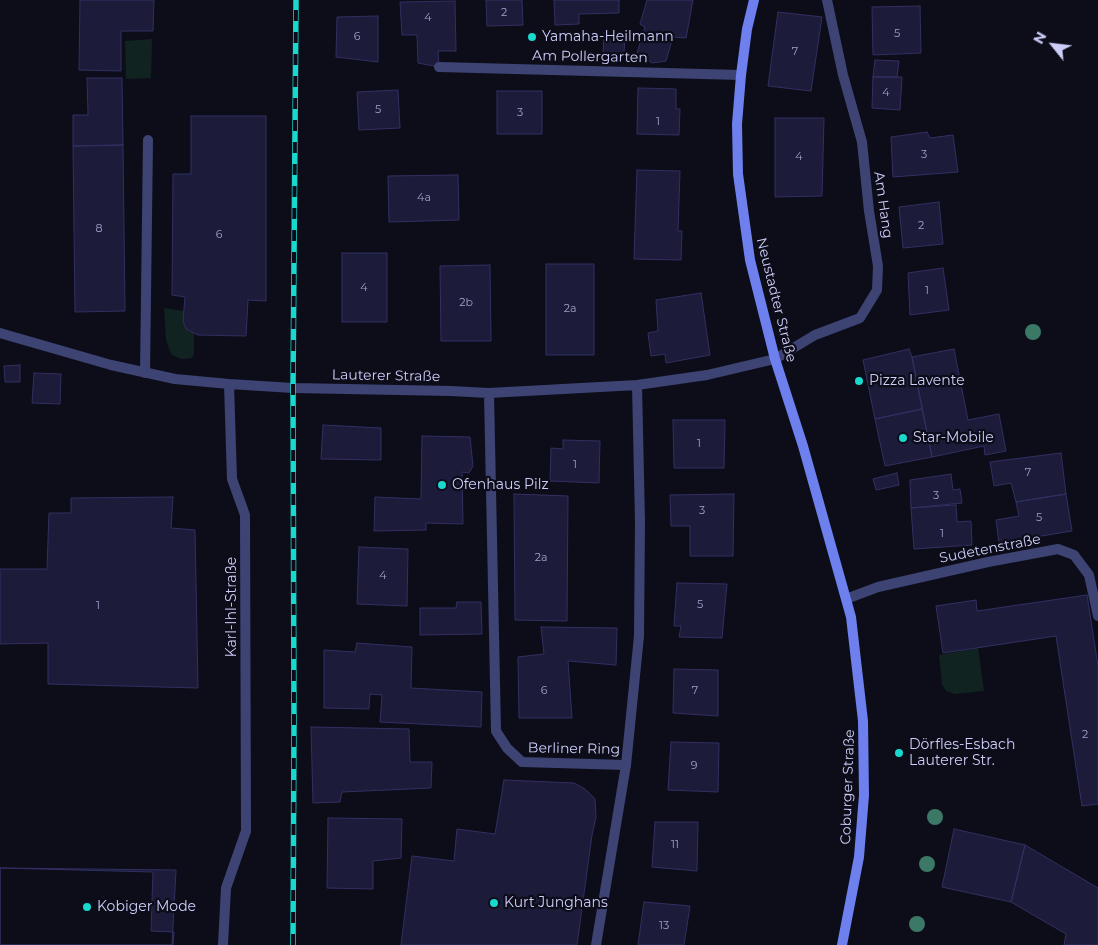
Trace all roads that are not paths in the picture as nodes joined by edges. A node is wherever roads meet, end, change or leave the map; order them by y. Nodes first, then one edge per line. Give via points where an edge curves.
1 (754, 0) edge
2 (827, 0) edge
3 (439, 67) dead end
4 (741, 75) junction
5 (148, 140) dead end
6 (0, 334) edge
7 (775, 359) junction
8 (145, 373) junction
9 (229, 384) junction
10 (637, 385) junction
11 (489, 393) junction
12 (846, 599) junction
13 (1098, 616) edge
14 (626, 765) junction
15 (223, 945) edge
16 (596, 945) edge
17 (842, 945) edge

1 - 4 street, Neustadter Straße
2 - 7 street, Am Hang via 862,142 878,266 878,290 860,318 815,335
3 - 4 street, Am Pollergarten
4 - 7 street, Neustadter Straße via 737,124 738,174 750,260
5 - 8 street
6 - 8 street, Lauterer Straße
7 - 10 street, Lauterer Straße via 708,375
7 - 12 street, Neustadter Straße
8 - 9 street, Lauterer Straße
9 - 11 street, Lauterer Straße
9 - 15 street, Karl-Ihl-Straße via 232,479 245,515 246,831 226,888
10 - 11 street, Lauterer Straße
10 - 14 street, Berliner Ring via 638,636
11 - 14 street, Berliner Ring via 496,731 522,762
12 - 13 street, Sudetenstraße via 878,587 1058,549 1074,555 1090,575
12 - 17 street, Coburger Straße via 863,720 864,795 859,857
14 - 16 street

